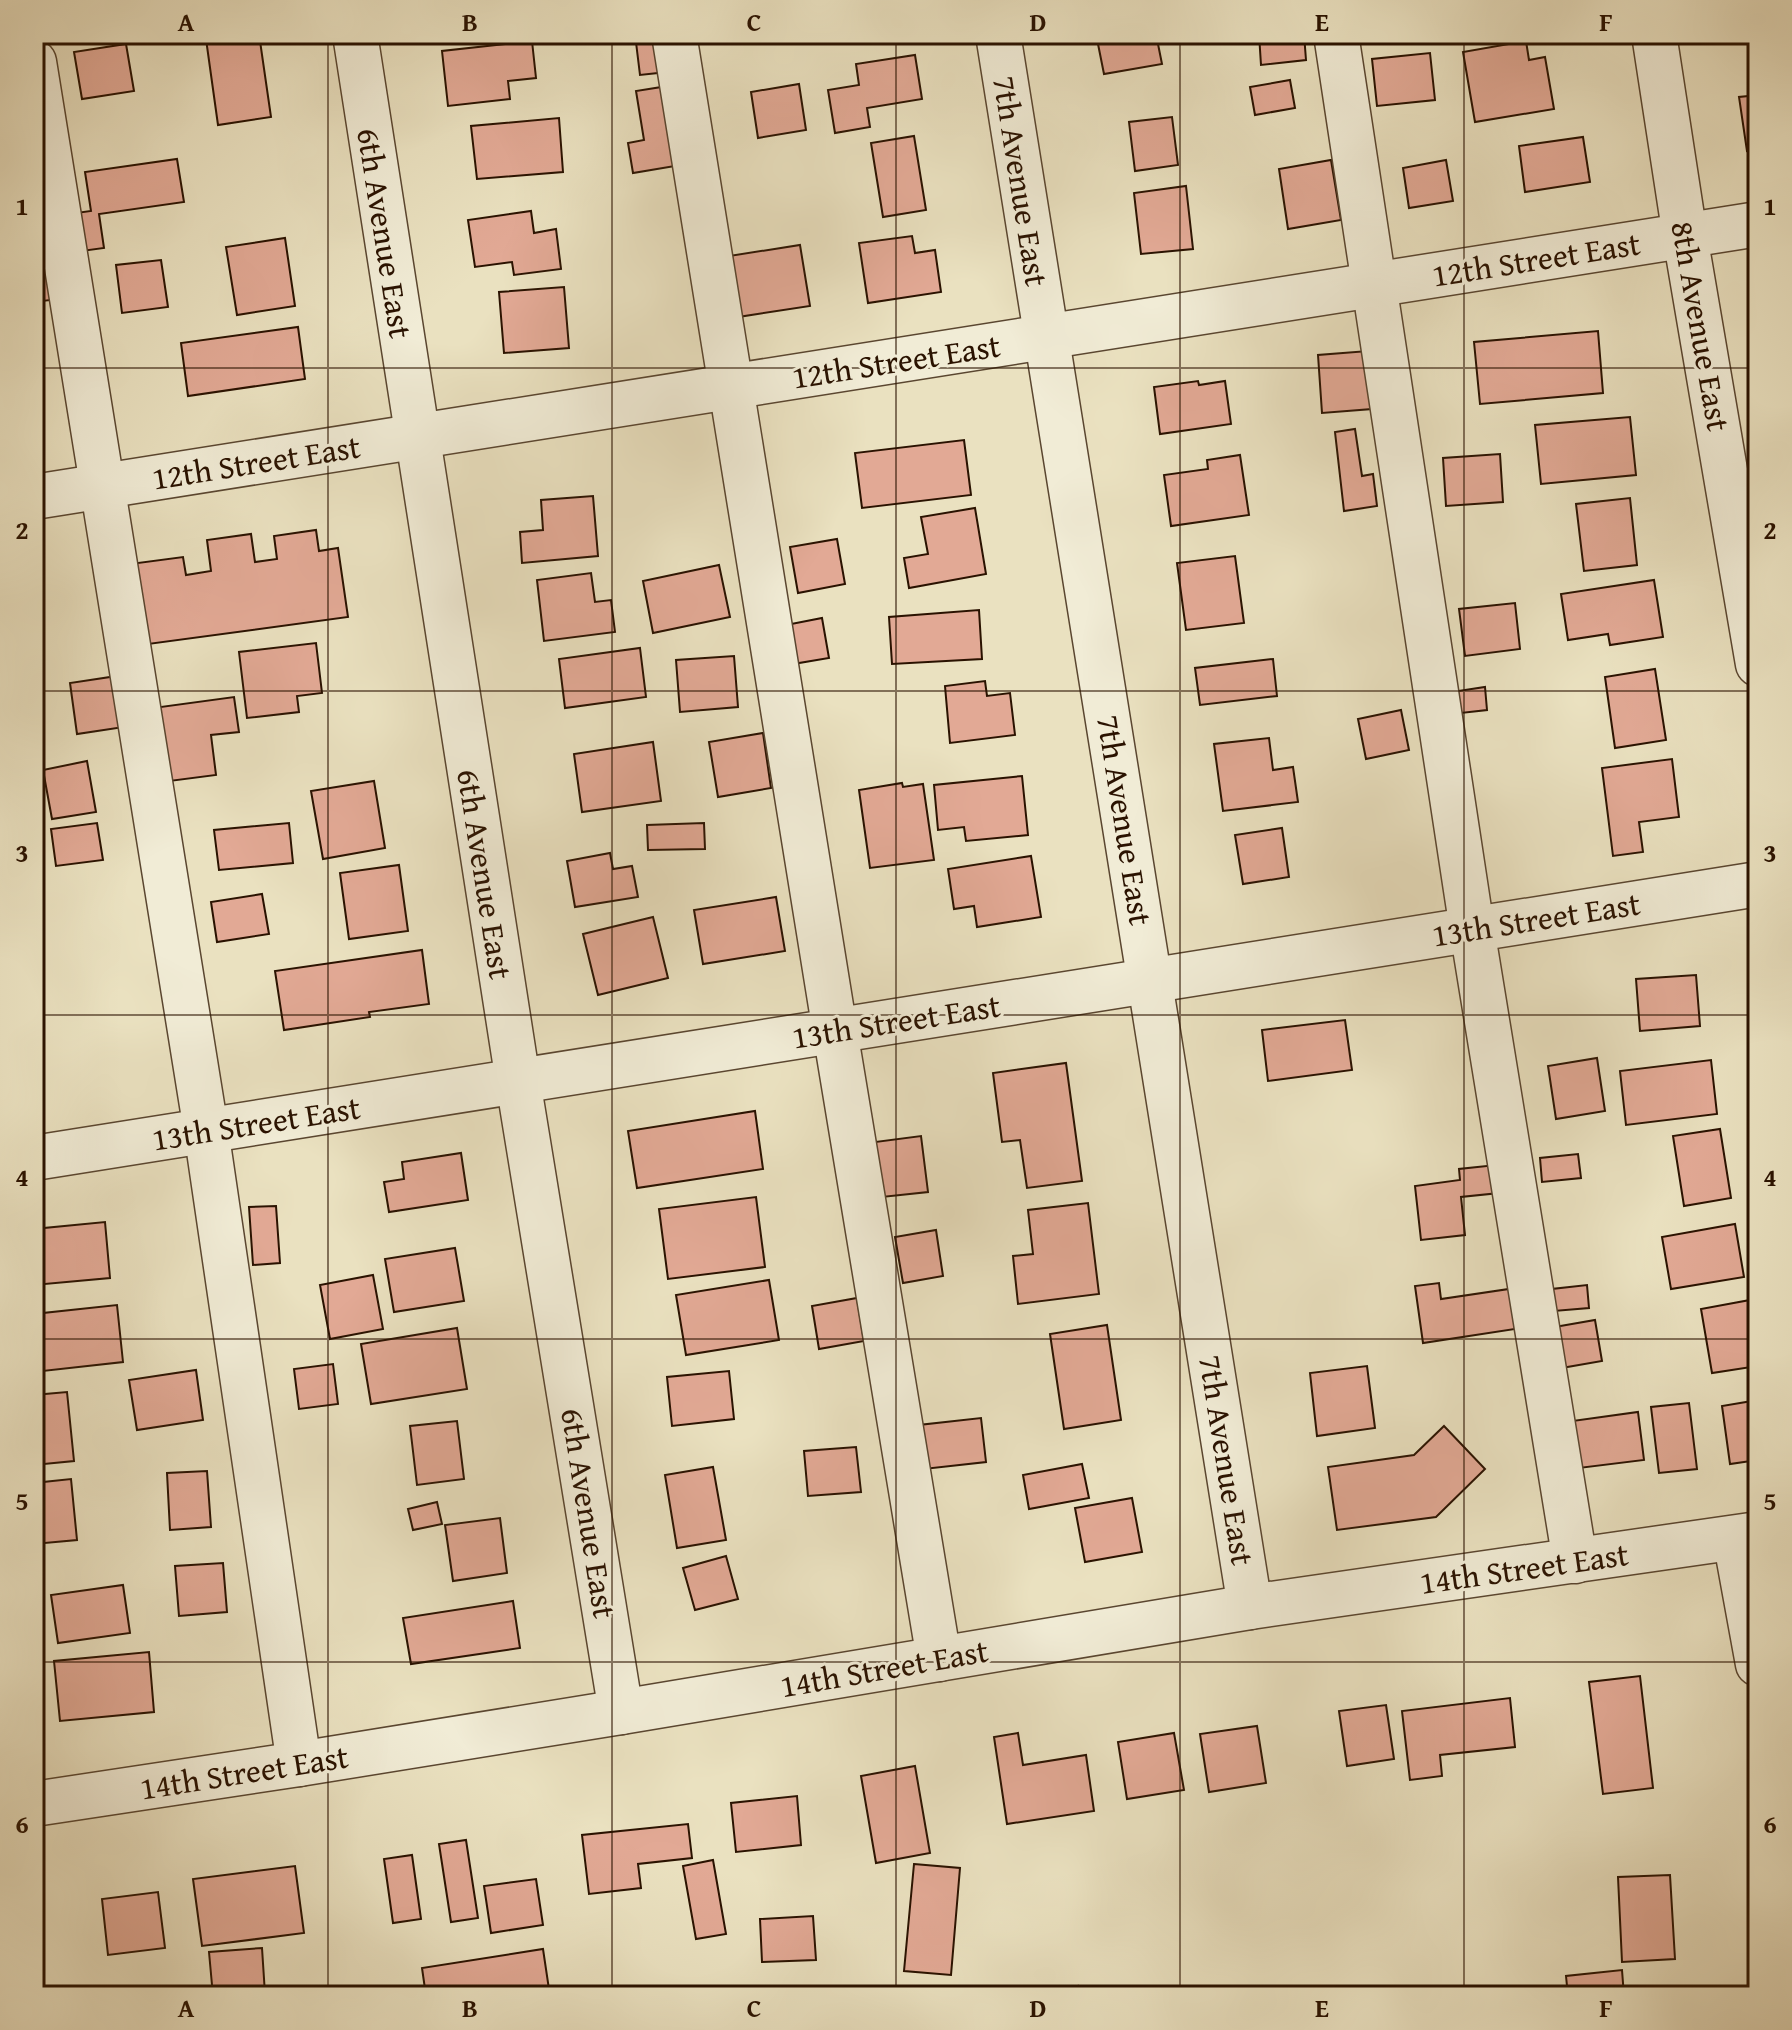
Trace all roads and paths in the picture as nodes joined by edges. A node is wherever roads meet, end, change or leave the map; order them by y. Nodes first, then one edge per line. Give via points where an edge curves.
1 (355, 34) edge
2 (674, 34) edge
3 (998, 34) edge
4 (1336, 34) edge
5 (1654, 34) edge
6 (34, 62) edge
7 (1758, 224) edge
8 (1685, 236) junction
9 (1375, 285) junction
10 (1046, 337) junction
11 (731, 387) junction
12 (417, 437) junction
13 (103, 486) junction
14 (34, 497) edge
15 (1758, 664) edge
16 (1758, 884) edge
17 (1472, 929) junction
18 (1151, 981) junction
19 (835, 1031) junction
20 (518, 1081) junction
21 (206, 1130) junction
22 (34, 1158) edge
23 (1746, 1536) edge
24 (1575, 1561) junction
25 (1250, 1607) junction
26 (939, 1659) junction
27 (1758, 1664) edge
28 (621, 1712) junction
29 (299, 1764) junction
30 (34, 1804) edge

1 - 12 street, 6th Avenue East
2 - 11 street
3 - 10 street, 7th Avenue East
4 - 9 street
5 - 8 street, 8th Avenue East
6 - 13 street
7 - 8 street, 12th Street East
8 - 9 street, 12th Street East
8 - 15 street, 8th Avenue East
9 - 10 street, 12th Street East
9 - 17 street
10 - 11 street, 12th Street East
10 - 18 street, 7th Avenue East
11 - 12 street, 12th Street East
11 - 19 street
12 - 13 street, 12th Street East
12 - 20 street, 6th Avenue East
13 - 14 street, 12th Street East
13 - 21 street
16 - 17 street, 13th Street East
17 - 18 street, 13th Street East
17 - 24 street
18 - 19 street, 13th Street East
18 - 25 street, 7th Avenue East
19 - 20 street, 13th Street East
19 - 26 street
20 - 21 street, 13th Street East
20 - 28 street, 6th Avenue East
21 - 22 street, 13th Street East
21 - 29 street
23 - 24 street, 14th Street East
23 - 27 street
24 - 25 street, 14th Street East
25 - 26 street, 14th Street East
26 - 28 street, 14th Street East
28 - 29 street, 14th Street East
29 - 30 street, 14th Street East

